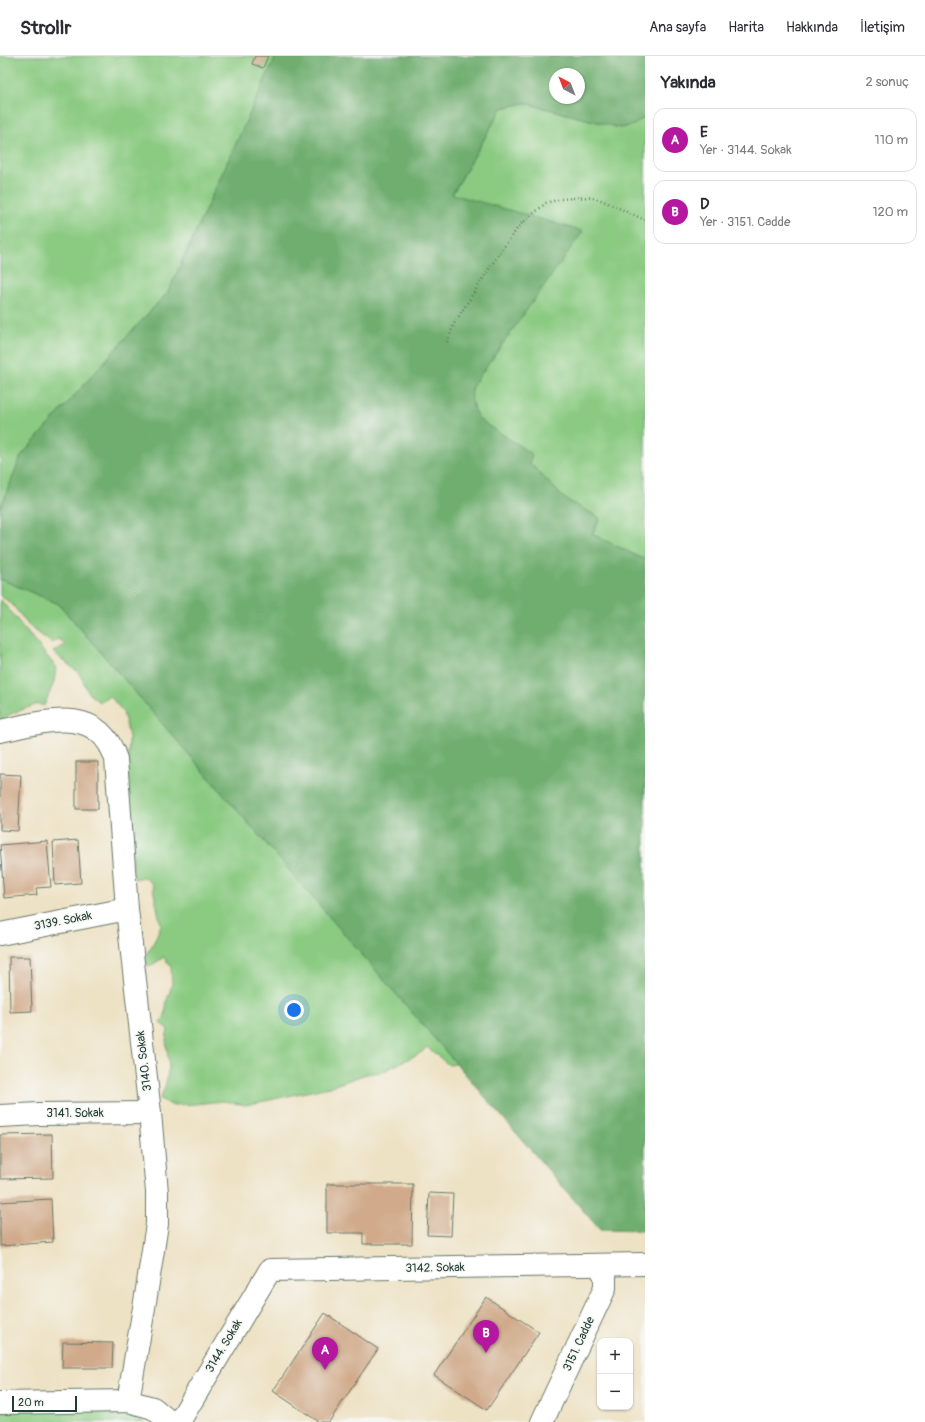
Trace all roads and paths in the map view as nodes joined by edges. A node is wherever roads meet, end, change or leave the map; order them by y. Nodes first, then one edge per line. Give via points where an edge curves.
1 (645, 220) edge
2 (447, 342) dead end
3 (0, 731) edge
4 (127, 909) junction
5 (0, 934) edge
6 (150, 1113) junction
7 (0, 1116) edge
8 (645, 1264) edge
9 (599, 1265) junction
10 (270, 1270) joint
11 (128, 1401) junction
12 (0, 1402) edge
13 (170, 1422) edge
14 (178, 1422) edge
15 (542, 1422) edge

1 - 2 path via 601,200 588,197 546,203 520,226 498,255 455,322
3 - 4 street, 3140. Sokak via 58,720 83,723 105,736 116,759
4 - 5 street, 3139. Sokak
4 - 6 street, 3140. Sokak
6 - 7 street, 3141. Sokak
6 - 11 street, 3140. Sokak via 157,1192 157,1224
8 - 9 street, 3142. Sokak
9 - 10 street, 3142. Sokak
9 - 15 street, 3151. Cadde via 605,1276 605,1288
10 - 14 street, 3144. Sokak
11 - 12 street
11 - 13 street via 153,1408

